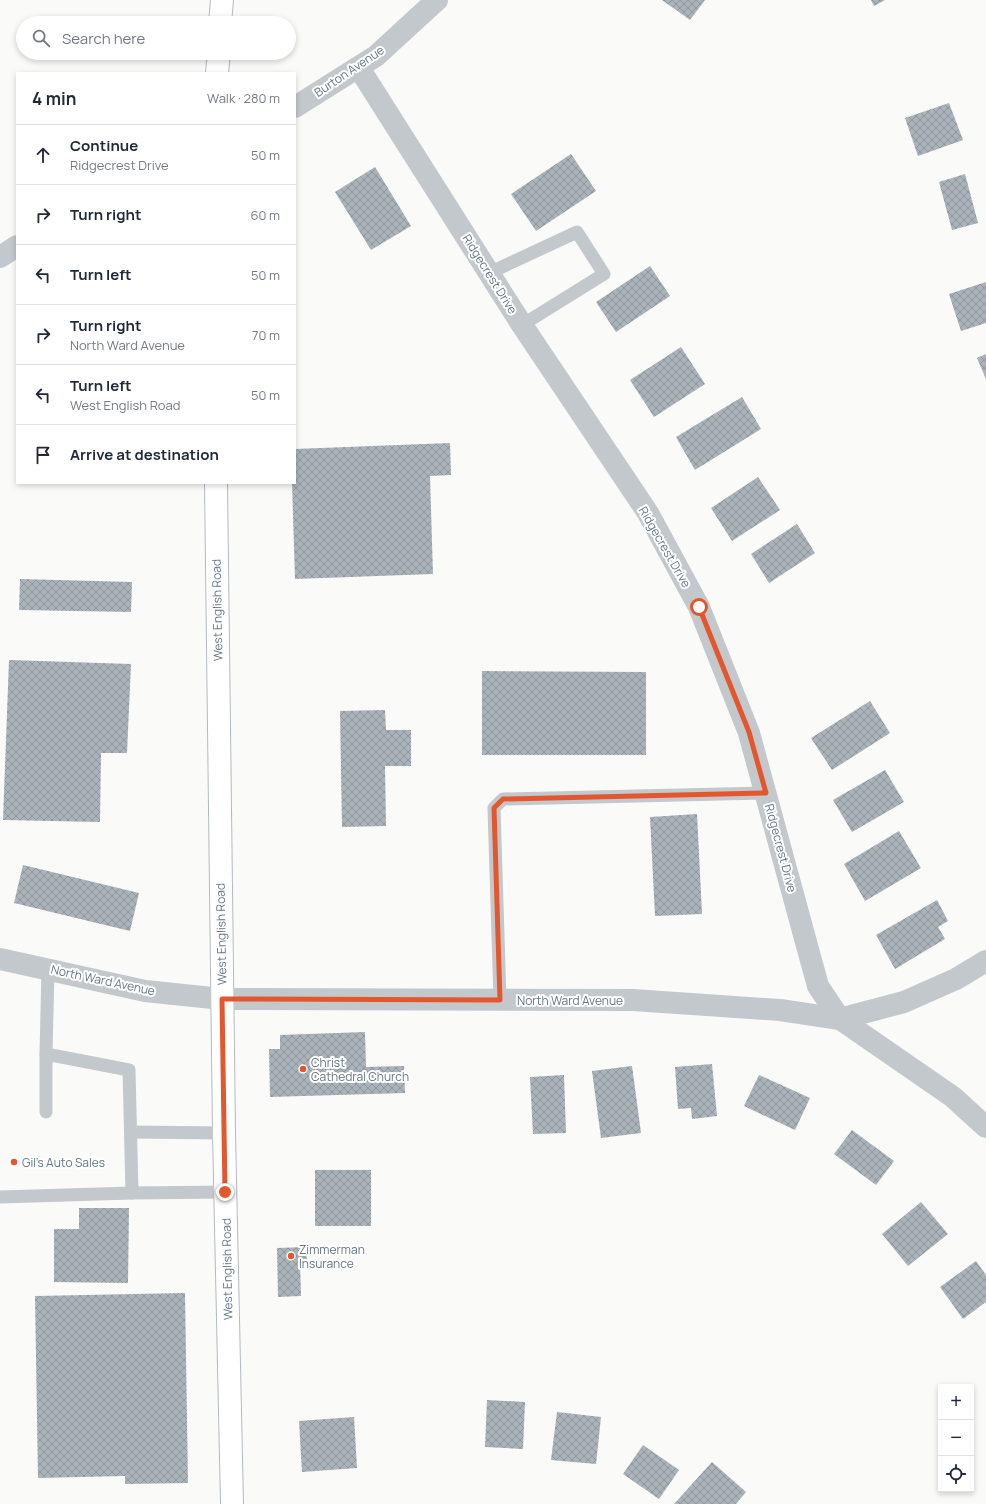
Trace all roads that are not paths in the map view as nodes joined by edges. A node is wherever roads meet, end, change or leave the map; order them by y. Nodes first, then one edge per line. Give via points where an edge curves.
1 (222, 0) edge
2 (437, 0) edge
3 (221, 16) edge
4 (218, 60) edge
5 (359, 68) junction
6 (217, 72) edge
7 (296, 106) edge
8 (16, 247) edge
9 (0, 257) edge
10 (489, 273) junction
11 (522, 325) junction
12 (216, 484) edge
13 (766, 793) junction
14 (0, 959) edge
15 (986, 961) edge
16 (48, 969) junction
17 (222, 999) junction
18 (500, 1000) junction
19 (840, 1020) junction
20 (46, 1054) junction
21 (46, 1112) dead end
22 (986, 1127) edge
23 (131, 1132) junction
24 (224, 1133) junction
25 (225, 1192) junction
26 (132, 1193) junction
27 (0, 1197) edge
28 (232, 1504) edge

1 - 3 main road
2 - 5 street, Burton Avenue via 376,56
4 - 6 main road
5 - 7 street, Burton Avenue
5 - 10 street, Ridgecrest Drive
8 - 9 street
10 - 11 street, Ridgecrest Drive
10 - 11 lane via 576,232 604,274
11 - 13 street, Ridgecrest Drive via 648,513 699,607 749,732
12 - 17 main road, West English Road
13 - 18 lane via 503,799 494,808
13 - 19 street, Ridgecrest Drive via 818,986
14 - 16 street, North Ward Avenue
15 - 19 street, North Ward Avenue via 956,979 904,1002
16 - 17 street, North Ward Avenue via 145,991
16 - 20 lane
17 - 18 street, North Ward Avenue
17 - 24 main road, West English Road
18 - 19 street, North Ward Avenue via 633,1000 780,1010
19 - 22 street, Ridgecrest Drive via 953,1097
20 - 21 lane
20 - 23 lane via 129,1070
23 - 24 lane
23 - 26 lane
24 - 25 main road, West English Road
25 - 26 lane
25 - 28 main road, West English Road
26 - 27 lane

